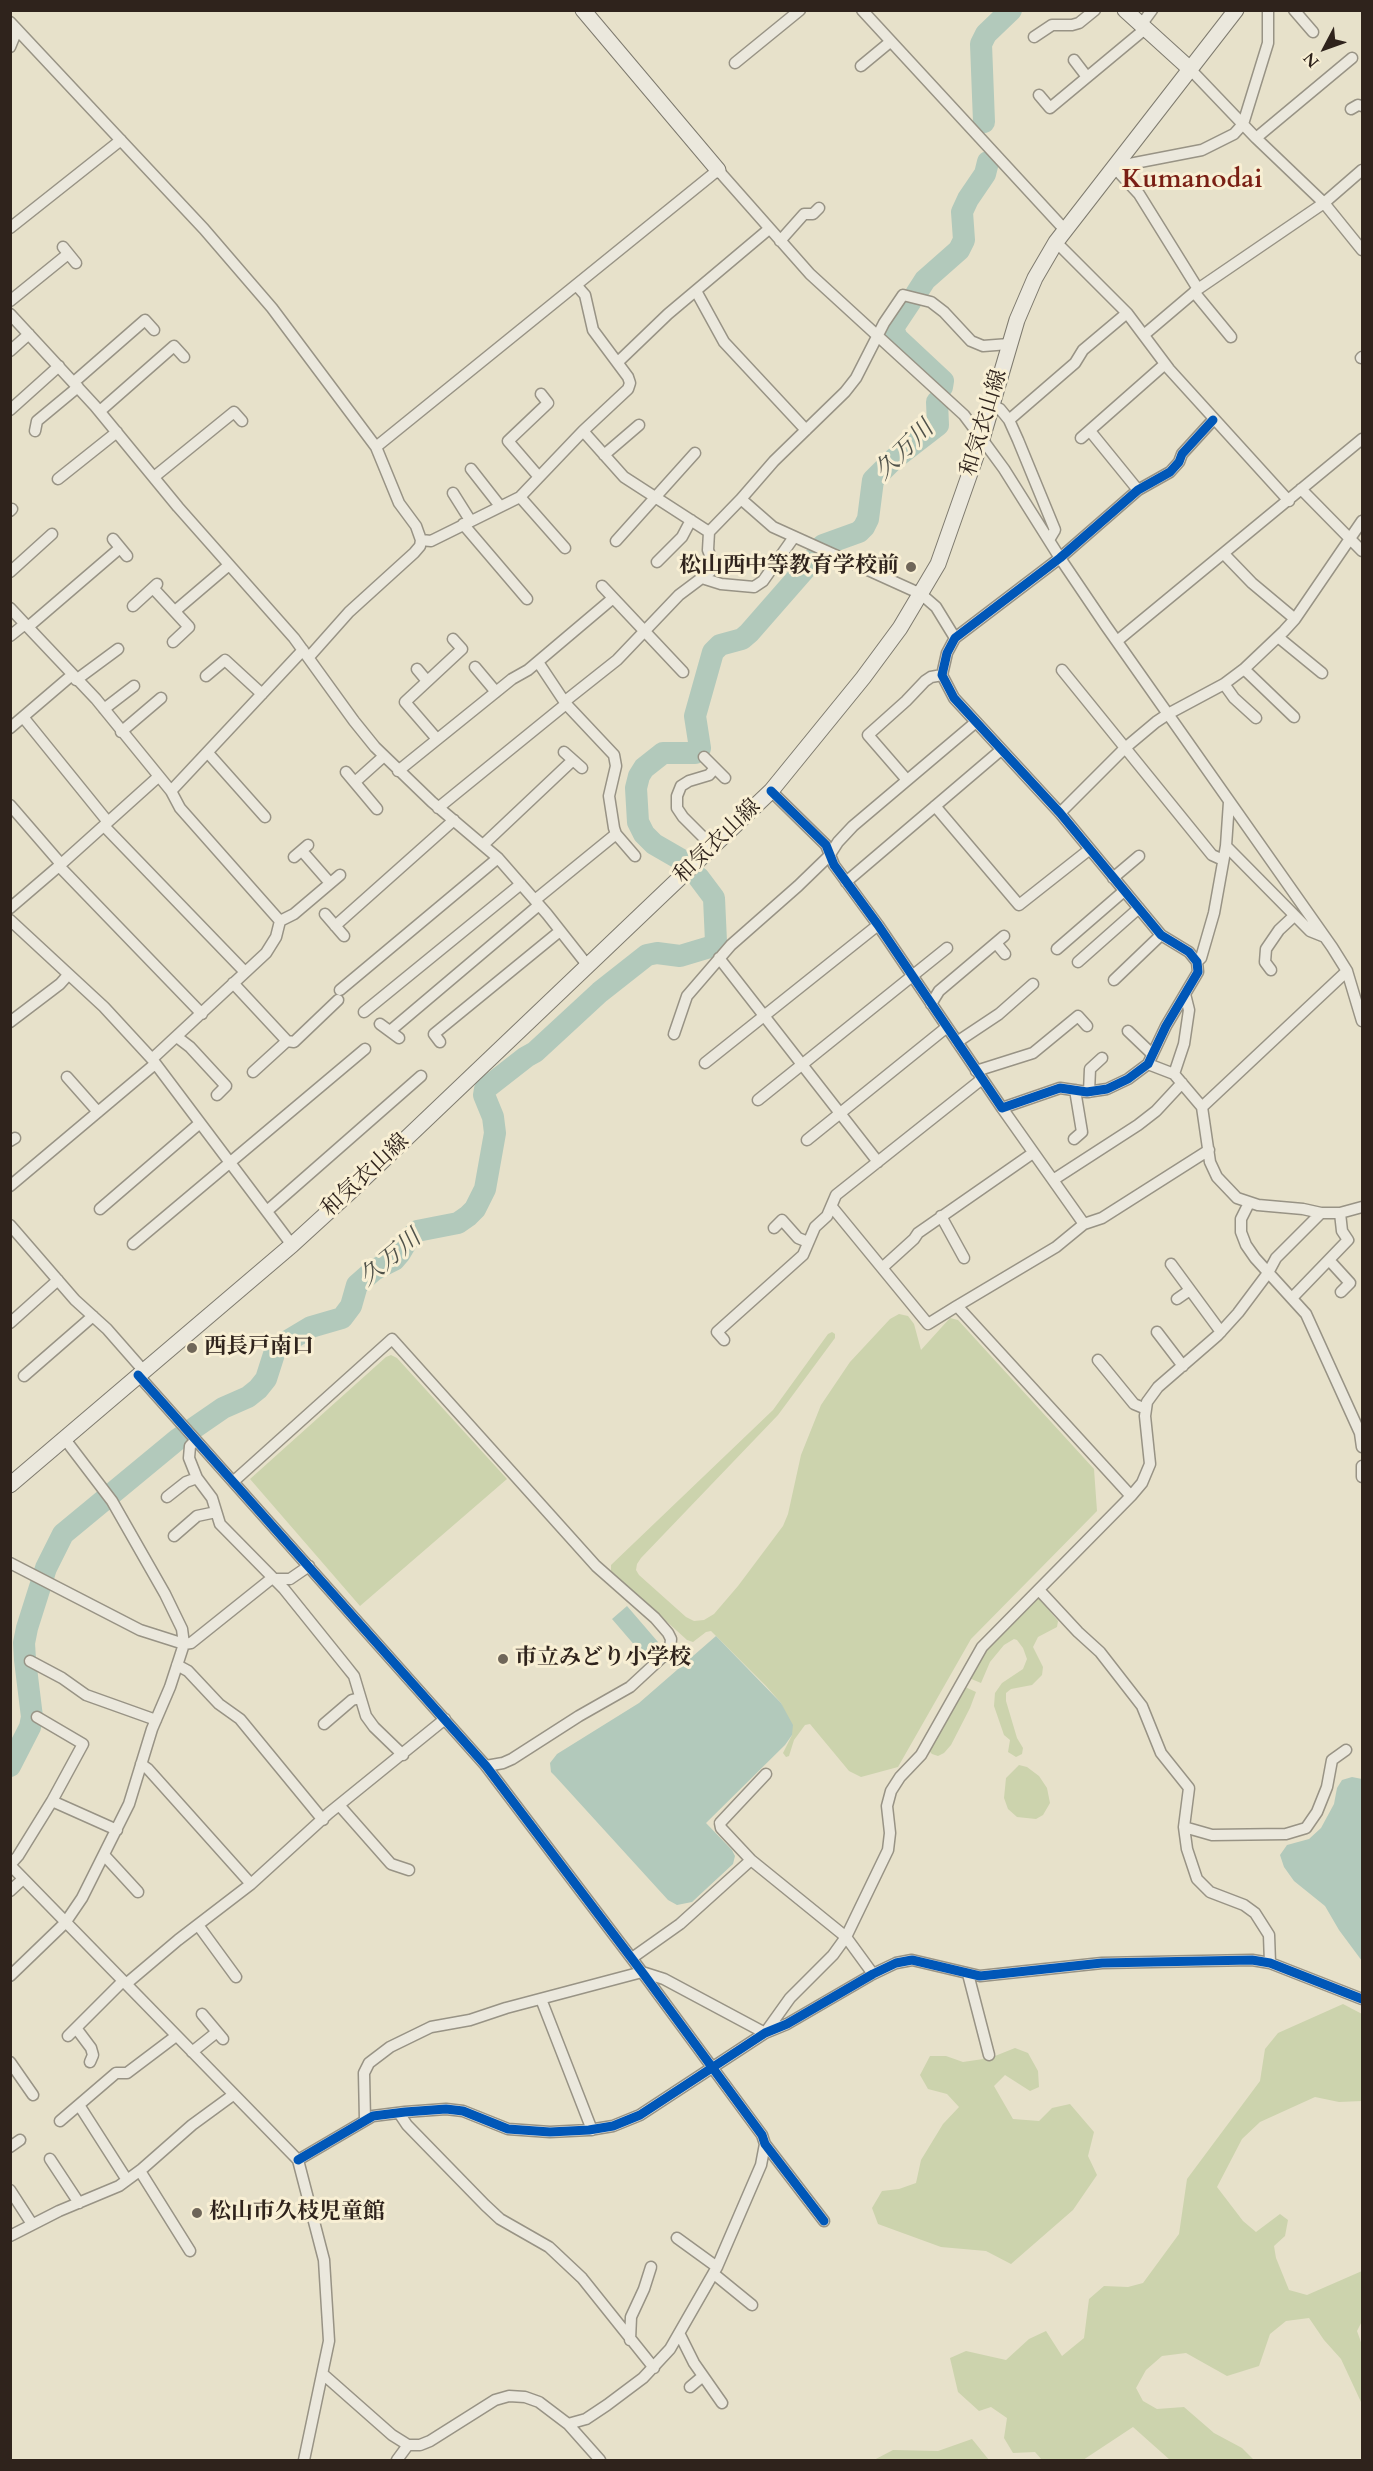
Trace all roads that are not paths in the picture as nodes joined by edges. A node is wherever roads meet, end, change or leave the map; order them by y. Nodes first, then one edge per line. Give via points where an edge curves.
1 (583, 10) edge
2 (800, 10) edge
3 (1095, 10) edge
4 (1125, 10) edge
5 (1152, 10) edge
6 (1236, 10) edge
7 (1268, 10) edge
8 (863, 11) edge
9 (1298, 12) edge
10 (14, 26) edge
11 (1143, 27) junction
12 (1313, 32) dead end
13 (1034, 38) dead end
14 (890, 42) junction
15 (10, 46) edge
16 (1352, 58) dead end
17 (1074, 60) dead end
18 (735, 63) dead end
19 (861, 66) dead end
20 (1190, 69) junction
21 (1087, 77) junction
22 (1039, 95) dead end
23 (1362, 106) edge
24 (1351, 109) dead end
25 (1243, 124) junction
26 (1256, 138) junction
27 (121, 140) junction
28 (1114, 167) junction
29 (1362, 170) edge
30 (718, 171) junction
31 (1324, 203) junction
32 (819, 208) dead end
33 (10, 228) edge
34 (769, 229) junction
35 (1061, 236) junction
36 (780, 241) junction
37 (1362, 250) edge
38 (69, 254) dead end
39 (577, 286) junction
40 (1196, 290) junction
41 (696, 291) junction
42 (10, 301) edge
43 (1126, 313) junction
44 (10, 314) edge
45 (154, 330) dead end
46 (29, 334) junction
47 (1145, 334) junction
48 (877, 335) junction
49 (1232, 337) dead end
50 (1009, 344) junction
51 (10, 351) edge
52 (184, 357) dead end
53 (618, 362) junction
54 (1165, 364) junction
55 (59, 366) junction
56 (76, 385) junction
57 (541, 394) dead end
58 (992, 405) junction
59 (10, 410) edge
60 (100, 411) junction
61 (1009, 420) junction
62 (1213, 420) junction
63 (242, 421) dead end
64 (639, 425) dead end
65 (806, 430) junction
66 (35, 431) dead end
67 (117, 432) junction
68 (583, 432) junction
69 (1362, 438) edge
70 (982, 439) junction
71 (376, 447) junction
72 (695, 453) dead end
73 (604, 455) junction
74 (471, 469) dead end
75 (154, 477) junction
76 (539, 477) junction
77 (58, 479) dead end
78 (1301, 489) junction
79 (1138, 490) junction
80 (453, 493) dead end
81 (520, 497) junction
82 (656, 498) junction
83 (741, 499) junction
84 (1289, 501) junction
85 (500, 506) junction
86 (691, 520) junction
87 (1362, 521) edge
88 (467, 522) junction
89 (709, 532) junction
90 (52, 534) dead end
91 (794, 537) junction
92 (1350, 539) junction
93 (421, 540) junction
94 (1049, 540) junction
95 (616, 541) dead end
96 (120, 548) dead end
97 (565, 548) dead end
98 (1362, 551) edge
99 (1224, 554) junction
100 (1060, 558) junction
101 (657, 562) dead end
102 (229, 565) junction
103 (10, 572) edge
104 (702, 578) junction
105 (602, 586) dead end
106 (921, 594) junction
107 (527, 599) dead end
108 (612, 599) junction
109 (133, 606) dead end
110 (10, 608) edge
111 (175, 611) junction
112 (1295, 619) junction
113 (27, 625) junction
114 (643, 631) junction
115 (10, 636) edge
116 (1278, 637) junction
117 (956, 638) junction
118 (453, 639) dead end
119 (1117, 641) junction
120 (118, 649) dead end
121 (181, 652) dead end
122 (306, 653) junction
123 (538, 662) junction
124 (475, 667) dead end
125 (417, 669) dead end
126 (1244, 669) junction
127 (1062, 670) dead end
128 (683, 672) dead end
129 (1322, 673) dead end
130 (942, 675) junction
131 (206, 676) dead end
132 (74, 677) junction
133 (427, 681) junction
134 (1224, 684) junction
135 (134, 686) dead end
136 (496, 692) junction
137 (262, 694) junction
138 (161, 698) dead end
139 (565, 703) junction
140 (104, 709) junction
141 (1168, 714) junction
142 (23, 717) junction
143 (1294, 717) dead end
144 (1256, 718) dead end
145 (976, 722) junction
146 (10, 728) edge
147 (121, 732) junction
148 (437, 739) junction
149 (1125, 748) junction
150 (1001, 750) junction
151 (564, 752) dead end
152 (208, 753) junction
153 (384, 756) junction
154 (704, 757) dead end
155 (715, 768) junction
156 (398, 771) junction
157 (346, 772) dead end
158 (158, 777) junction
159 (725, 778) dead end
160 (907, 780) junction
161 (355, 782) junction
162 (171, 791) junction
163 (771, 791) junction
164 (1229, 802) junction
165 (10, 805) edge
166 (935, 806) junction
167 (438, 808) junction
168 (378, 809) dead end
169 (1060, 813) junction
170 (248, 817) dead end
171 (454, 820) junction
172 (106, 824) junction
173 (616, 834) junction
174 (483, 844) junction
175 (1226, 846) junction
176 (713, 847) junction
177 (1090, 849) junction
178 (302, 851) dead end
179 (635, 856) dead end
180 (830, 856) junction
181 (1139, 856) dead end
182 (498, 858) junction
183 (1224, 860) junction
184 (60, 865) junction
185 (340, 875) dead end
186 (1113, 878) junction
187 (846, 882) junction
188 (330, 883) junction
189 (521, 884) junction
190 (1002, 885) junction
191 (1124, 891) junction
192 (993, 893) dead end
193 (537, 902) junction
194 (10, 908) edge
195 (1139, 908) junction
196 (325, 914) dead end
197 (1294, 915) junction
198 (10, 920) edge
199 (280, 921) junction
200 (878, 925) junction
201 (335, 926) junction
202 (560, 931) junction
203 (1161, 934) junction
204 (344, 936) dead end
205 (1325, 937) junction
206 (947, 948) dead end
207 (1057, 949) dead end
208 (1005, 954) dead end
209 (718, 958) junction
210 (1078, 962) dead end
211 (1197, 963) junction
212 (588, 966) junction
213 (1270, 970) dead end
214 (1347, 971) junction
215 (245, 972) junction
216 (68, 975) junction
217 (913, 976) junction
218 (1114, 980) dead end
219 (233, 983) junction
220 (1033, 984) dead end
221 (1185, 994) junction
222 (931, 1004) junction
223 (364, 1012) dead end
224 (202, 1014) junction
225 (764, 1016) junction
226 (10, 1022) edge
227 (1362, 1022) edge
228 (380, 1024) dead end
229 (1087, 1026) dead end
230 (947, 1027) junction
231 (1128, 1032) dead end
232 (674, 1034) dead end
233 (177, 1036) junction
234 (287, 1041) junction
235 (440, 1042) dead end
236 (957, 1042) junction
237 (365, 1049) dead end
238 (1102, 1058) dead end
239 (1150, 1059) junction
240 (154, 1062) junction
241 (705, 1063) dead end
242 (802, 1065) junction
243 (253, 1072) dead end
244 (979, 1075) junction
245 (422, 1076) dead end
246 (67, 1077) dead end
247 (1178, 1078) junction
248 (1075, 1090) junction
249 (1089, 1092) junction
250 (217, 1095) dead end
251 (758, 1100) dead end
252 (1202, 1107) junction
253 (1002, 1108) junction
254 (98, 1112) junction
255 (840, 1113) junction
256 (200, 1123) junction
257 (1074, 1139) dead end
258 (807, 1140) dead end
259 (1209, 1150) junction
260 (1033, 1153) junction
261 (230, 1162) junction
262 (878, 1162) junction
263 (1053, 1180) junction
264 (10, 1186) edge
265 (1249, 1203) junction
266 (832, 1207) junction
267 (1362, 1207) edge
268 (100, 1209) dead end
269 (267, 1211) junction
270 (1321, 1213) junction
271 (1340, 1213) junction
272 (941, 1216) junction
273 (1084, 1224) junction
274 (10, 1225) edge
275 (774, 1228) dead end
276 (808, 1242) junction
277 (133, 1244) dead end
278 (292, 1245) junction
279 (964, 1258) dead end
280 (1329, 1260) junction
281 (1171, 1264) dead end
282 (882, 1268) junction
283 (1268, 1273) junction
284 (58, 1280) junction
285 (1190, 1290) junction
286 (1341, 1292) dead end
287 (1293, 1298) junction
288 (1177, 1299) dead end
289 (957, 1306) junction
290 (93, 1316) junction
291 (10, 1323) edge
292 (1157, 1332) dead end
293 (1221, 1332) junction
294 (724, 1340) dead end
295 (1098, 1360) dead end
296 (1115, 1361) dead end
297 (1183, 1366) junction
298 (1106, 1369) junction
299 (141, 1372) junction
300 (24, 1376) dead end
301 (1146, 1409) junction
302 (64, 1438) junction
303 (195, 1439) junction
304 (1362, 1447) edge
305 (1362, 1466) edge
306 (1362, 1477) edge
307 (197, 1478) junction
308 (234, 1481) junction
309 (10, 1485) edge
310 (1131, 1496) junction
311 (167, 1497) dead end
312 (216, 1512) junction
313 (174, 1536) dead end
314 (10, 1563) edge
315 (309, 1566) junction
316 (271, 1579) junction
317 (1039, 1590) junction
318 (184, 1644) junction
319 (30, 1661) dead end
320 (177, 1665) junction
321 (360, 1698) junction
322 (37, 1717) dead end
323 (445, 1719) junction
324 (156, 1720) junction
325 (324, 1724) dead end
326 (1346, 1750) dead end
327 (403, 1755) junction
328 (141, 1764) junction
329 (486, 1766) junction
330 (766, 1774) dead end
331 (52, 1801) junction
332 (339, 1804) junction
333 (323, 1820) junction
334 (1184, 1827) junction
335 (117, 1830) junction
336 (104, 1855) junction
337 (751, 1860) junction
338 (10, 1865) edge
339 (409, 1870) dead end
340 (23, 1879) junction
341 (251, 1884) junction
342 (10, 1891) edge
343 (138, 1892) dead end
344 (65, 1923) junction
345 (198, 1924) junction
346 (846, 1937) junction
347 (632, 1959) junction
348 (1270, 1963) junction
349 (642, 1972) junction
350 (873, 1974) junction
351 (968, 1974) junction
352 (10, 1976) edge
353 (236, 1977) dead end
354 (125, 1983) junction
355 (541, 1999) junction
356 (1362, 1999) edge
357 (202, 2014) dead end
358 (765, 2033) junction
359 (176, 2036) junction
360 (192, 2052) junction
361 (990, 2055) dead end
362 (10, 2062) edge
363 (90, 2062) dead end
364 (712, 2069) junction
365 (33, 2095) dead end
366 (233, 2095) junction
367 (79, 2105) junction
368 (399, 2113) junction
369 (365, 2120) junction
370 (60, 2121) dead end
371 (592, 2130) junction
372 (765, 2144) junction
373 (50, 2159) dead end
374 (298, 2160) junction
375 (140, 2171) junction
376 (127, 2180) junction
377 (10, 2190) edge
378 (79, 2203) junction
379 (824, 2221) dead end
380 (32, 2224) junction
381 (10, 2235) edge
382 (677, 2238) dead end
383 (190, 2251) dead end
384 (651, 2267) dead end
385 (715, 2271) junction
386 (752, 2305) dead end
387 (680, 2335) junction
388 (630, 2340) junction
389 (654, 2368) junction
390 (324, 2375) junction
391 (703, 2376) junction
392 (690, 2387) dead end
393 (722, 2403) dead end
394 (568, 2424) junction
395 (408, 2445) junction
396 (304, 2460) edge
397 (397, 2460) edge
398 (600, 2460) edge

1 - 30 main road
2 - 18 street
3 - 13 street via 1079,23 1052,25
4 - 11 main road
5 - 11 street
6 - 20 main road, 和気衣山線
7 - 25 street via 1268,43
8 - 14 street
9 - 12 street
10 - 15 street
10 - 27 street
11 - 20 main road
11 - 21 street
14 - 19 street
14 - 35 street
16 - 26 street
17 - 21 street
20 - 25 street
20 - 28 main road, 和気衣山線
21 - 22 street via 1050,108
23 - 24 street
25 - 26 street
25 - 28 street via 1228,138 1202,150
26 - 31 street
27 - 33 street
27 - 71 street via 272,308
28 - 35 main road, 和気衣山線
28 - 40 street via 1139,194
29 - 31 street
30 - 34 street
30 - 39 street
31 - 37 street
31 - 40 street
32 - 36 street via 813,214 804,214
34 - 36 street
34 - 41 street
35 - 43 street
35 - 50 main road, 和気衣山線 via 1035,278
36 - 48 street
38 - 42 street
39 - 53 street via 585,295 593,330
39 - 71 street
40 - 47 street
40 - 49 street
41 - 53 street
41 - 65 street via 724,342
43 - 47 street
43 - 61 street
44 - 46 street
45 - 56 street via 145,320
46 - 51 street
46 - 55 street
47 - 54 street
48 - 50 street via 903,295 931,302 971,341 983,346
48 - 65 street via 856,378
48 - 70 street via 964,415
50 - 58 main road, 和気衣山線
52 - 60 street via 174,346
53 - 68 street via 628,377 628,389
54 - 62 street
54 - 79 street via 1086,434
55 - 56 street
55 - 59 street
56 - 60 street
56 - 66 street via 37,421
57 - 76 street via 548,403 508,441
58 - 61 street
58 - 70 main road, 和気衣山線
60 - 67 street
61 - 94 street via 1055,530
62 - 79 street via 1170,471
62 - 84 street
63 - 75 street via 234,412
64 - 73 street
65 - 83 street
67 - 75 street
67 - 77 street
68 - 73 street
68 - 76 street
69 - 78 street
70 - 94 street
70 - 106 main road, 和気衣山線 via 938,564
71 - 93 street via 399,502
72 - 82 street
73 - 82 street via 624,477
74 - 85 street
75 - 102 street
76 - 81 street
78 - 84 street
78 - 92 street
79 - 100 street
80 - 88 street
81 - 85 street
81 - 97 street
82 - 86 street
82 - 95 street
83 - 89 street
83 - 91 street via 773,527
84 - 99 street
85 - 88 street
86 - 89 street
86 - 101 street via 682,537
87 - 92 street
88 - 93 street via 431,541
88 - 107 street
89 - 104 street via 708,550 714,565
90 - 103 street
91 - 104 street via 763,581 754,587
91 - 106 street
92 - 98 street
92 - 112 street
93 - 122 street via 414,553
94 - 100 street
96 - 113 street
99 - 112 street
99 - 119 street
100 - 117 street
100 - 119 street
102 - 111 street
102 - 122 street
104 - 114 street
105 - 108 street
106 - 117 street via 936,607
106 - 163 main road, 和気衣山線 via 864,678
108 - 114 street
108 - 123 street
109 - 111 street via 156,586
110 - 113 street
111 - 121 street via 189,627 170,639
112 - 116 street
113 - 115 street
113 - 132 street
114 - 128 street
114 - 139 street via 617,660
116 - 126 street
116 - 129 street
117 - 130 street via 947,653
118 - 133 street via 462,649
119 - 141 street
120 - 132 street
122 - 137 street
122 - 153 street
123 - 136 street
123 - 139 street
124 - 136 street
125 - 133 street
126 - 134 street
126 - 143 street
127 - 149 street
130 - 145 street via 954,699
130 - 160 street via 925,681 868,735
131 - 137 street via 225,660
132 - 140 street
132 - 142 street
133 - 148 street via 405,702
134 - 141 street
134 - 144 street
135 - 140 street
136 - 148 street
137 - 152 street
138 - 147 street
139 - 167 street
139 - 173 street via 614,755 616,766 609,796
140 - 147 street
141 - 149 street
141 - 164 street
142 - 146 street
142 - 172 street
145 - 150 street
145 - 160 street
147 - 158 street
148 - 156 street
149 - 169 street
149 - 183 street via 1212,855
150 - 166 street
150 - 169 street
151 - 174 street via 578,764
152 - 162 street
152 - 170 street via 261,813
153 - 156 street
153 - 161 street
154 - 155 street
155 - 159 street
155 - 176 street via 709,775 681,786 677,796 677,808 683,817
156 - 167 street
157 - 161 street
158 - 162 street
158 - 172 street
160 - 180 street via 853,826
161 - 168 street
162 - 199 street via 180,808
163 - 176 main road, 和気衣山線
163 - 180 street via 818,836
164 - 175 street
164 - 205 street
165 - 184 street
166 - 187 street
166 - 190 street
167 - 171 street
169 - 177 street
171 - 174 street
171 - 201 street
172 - 184 street
172 - 215 street
173 - 179 street
173 - 193 street
174 - 182 street
175 - 183 street
175 - 197 street
176 - 212 main road, 和気衣山線
177 - 186 street
177 - 190 street via 1019,905
178 - 188 street
180 - 187 street
180 - 209 street
181 - 186 street
182 - 189 street
182 - 234 street via 339,995 326,1018 294,1042
183 - 211 street via 1214,913
184 - 194 street
184 - 224 street
185 - 188 street
186 - 191 street
187 - 200 street
188 - 199 street
189 - 193 street
189 - 223 street
190 - 192 street
191 - 195 street
191 - 207 street
193 - 202 street
193 - 228 street via 394,1034
195 - 203 street
195 - 210 street
196 - 201 street
197 - 205 street via 1310,931
197 - 213 street via 1266,949 1264,962
198 - 216 street
199 - 215 street via 266,953
200 - 217 street
200 - 225 street
201 - 204 street
202 - 212 street
202 - 235 street via 434,1035
203 - 211 street via 1189,952
203 - 218 street
205 - 214 street
206 - 217 street
208 - 222 street via 1000,940 939,991
209 - 225 street
209 - 232 street via 687,996
211 - 221 street via 1198,972
212 - 278 main road, 和気衣山線
214 - 227 street
214 - 252 street
215 - 219 street
216 - 226 street
216 - 240 street via 104,1007
217 - 222 street
217 - 242 street
219 - 224 street
219 - 234 street
220 - 236 street via 999,1014
221 - 239 street
221 - 247 street via 1190,1011
222 - 230 street
224 - 233 street
225 - 241 street
225 - 242 street
229 - 244 street via 1078,1016 1034,1053
230 - 236 street
230 - 255 street
231 - 239 street
233 - 240 street
233 - 250 street via 226,1086
234 - 243 street
236 - 244 street
237 - 261 street
238 - 249 street via 1090,1069
239 - 247 street
239 - 249 street via 1128,1079
240 - 254 street
240 - 256 street
242 - 251 street
242 - 255 street
244 - 253 street
244 - 262 street
245 - 269 street
246 - 254 street
247 - 252 street
247 - 263 street via 1156,1111
248 - 249 street
248 - 253 street via 1060,1088
248 - 257 street via 1082,1132
252 - 259 street
253 - 260 street
254 - 264 street
255 - 258 street
255 - 262 street
256 - 261 street
256 - 268 street
259 - 265 street via 1210,1162 1222,1183 1237,1198
259 - 273 street via 1102,1218
260 - 263 street
260 - 272 street
261 - 269 street
261 - 277 street
262 - 266 street via 836,1195
263 - 273 street
265 - 270 street
265 - 283 street via 1241,1219 1241,1232
266 - 276 street
266 - 282 street
267 - 271 street
269 - 278 street
270 - 271 street
270 - 283 street via 1276,1258
271 - 280 street via 1342,1231 1348,1240
272 - 279 street
272 - 282 street
273 - 289 street via 1056,1247
274 - 284 street
275 - 276 street via 782,1220 798,1238
276 - 294 street via 803,1255 717,1332
278 - 299 main road, 和気衣山線
280 - 286 street via 1350,1283
280 - 287 street
281 - 285 street
282 - 289 street via 928,1324
283 - 287 street
283 - 293 street
284 - 290 street
284 - 291 street
285 - 288 street
285 - 293 street
287 - 304 street via 1306,1314 1360,1433
289 - 310 street
290 - 299 street
290 - 300 street
292 - 297 street
293 - 297 street
295 - 298 street
296 - 298 street
297 - 301 street via 1158,1387
298 - 301 street via 1134,1404
299 - 302 main road, 和気衣山線
299 - 303 street
301 - 310 street via 1150,1464
302 - 309 main road, 和気衣山線
302 - 318 street via 112,1501 165,1594 182,1629
303 - 307 street via 189,1451
303 - 308 street
305 - 306 street
307 - 311 street
307 - 312 street via 212,1498
308 - 315 street
308 - 329 street via 392,1339 596,1566 668,1633 670,1650 630,1687 512,1760
310 - 317 street
312 - 313 street via 197,1516
312 - 316 street via 220,1524
314 - 318 street via 140,1630
315 - 316 street via 290,1579
315 - 323 street
316 - 318 street via 191,1643
316 - 321 street via 284,1589 354,1676
317 - 334 street via 1100,1652 1142,1706 1161,1753 1189,1788
317 - 346 street via 982,1647 921,1755 891,1791 887,1806 888,1850
318 - 320 street
319 - 324 street via 86,1695
320 - 324 street
320 - 333 street via 240,1719
321 - 325 street via 352,1700
321 - 327 street via 374,1727
322 - 331 street via 83,1744
323 - 327 street
323 - 329 street
324 - 328 street
326 - 334 street via 1332,1760 1317,1812 1306,1828 1286,1834 1212,1835
327 - 332 street
328 - 335 street
328 - 341 street
329 - 347 street
330 - 337 street via 720,1823
331 - 335 street
331 - 338 street
332 - 333 street
332 - 339 street via 391,1864
333 - 341 street
334 - 348 street via 1197,1879 1210,1892 1255,1913 1269,1935
335 - 336 street
336 - 343 street
336 - 344 street
337 - 346 street
337 - 347 street via 680,1924
338 - 340 street
340 - 342 street
340 - 344 street
341 - 345 street
344 - 352 street
344 - 354 street
345 - 353 street
345 - 354 street
346 - 350 street
346 - 358 street via 790,1998
347 - 349 street
348 - 351 street via 1252,1960 1102,1964 998,1975
348 - 356 street
349 - 355 street
349 - 358 street via 664,1979
349 - 364 street
350 - 351 street via 912,1959
350 - 358 street
351 - 361 street
354 - 359 street
354 - 363 street via 72,2032 92,2048
355 - 369 street via 431,2027 390,2047 369,2063 364,2073
355 - 371 street
357 - 360 street via 220,2036
358 - 364 street
359 - 360 street
359 - 367 street via 128,2073 116,2073
360 - 366 street
362 - 365 street
364 - 371 street via 640,2115
364 - 372 street
366 - 374 street
366 - 375 street
367 - 370 street
367 - 376 street
368 - 369 street
368 - 371 street via 446,2109 463,2111 508,2129
368 - 388 street via 484,2205 500,2219 549,2247 582,2278
369 - 374 street
372 - 379 street
372 - 385 street via 761,2165
373 - 378 street
374 - 390 street via 324,2260 329,2341
375 - 376 street
375 - 383 street
376 - 378 street
377 - 380 street
378 - 380 street
380 - 381 street
382 - 385 street
384 - 388 street via 631,2317
385 - 386 street
385 - 387 street
387 - 389 street
387 - 391 street
388 - 389 street
389 - 394 street via 586,2419
390 - 395 street
390 - 396 street
391 - 392 street
391 - 393 street
394 - 395 street via 539,2402 509,2396 495,2400 430,2441
394 - 398 street
395 - 397 street

